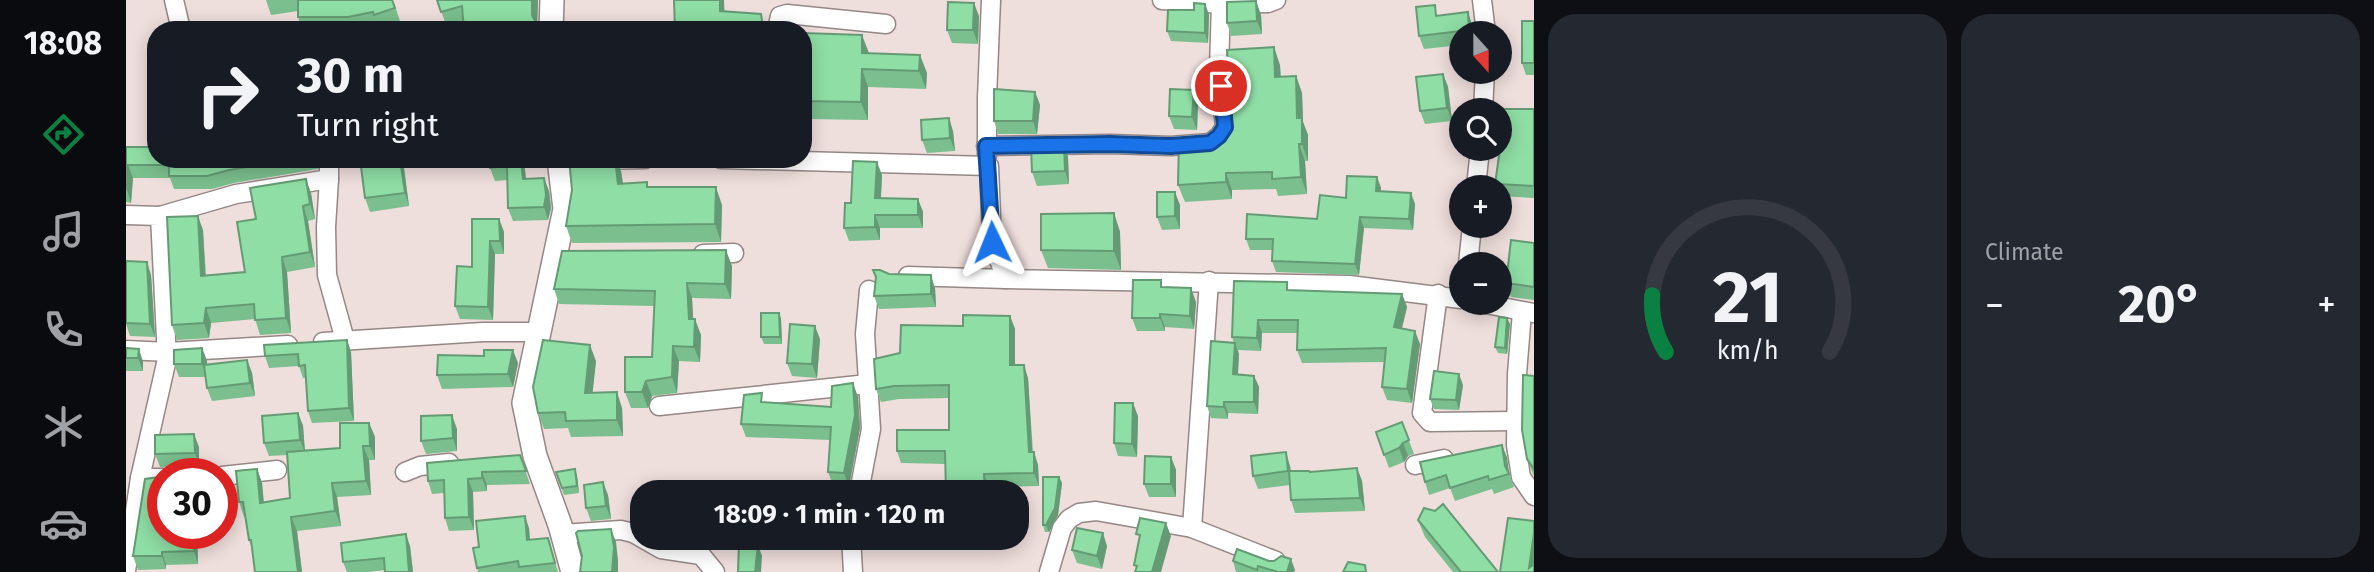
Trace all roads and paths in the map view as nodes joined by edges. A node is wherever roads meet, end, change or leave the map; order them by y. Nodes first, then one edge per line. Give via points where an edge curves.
1 (174, 0) edge
2 (552, 0) edge
3 (991, 0) edge
4 (1162, 0) edge
5 (1276, 0) edge
6 (1482, 0) edge
7 (1221, 4) junction
8 (179, 21) edge
9 (551, 21) edge
10 (779, 21) edge
11 (1485, 21) edge
12 (886, 24) dead end
13 (986, 146) junction
14 (812, 161) edge
15 (989, 166) junction
16 (329, 168) edge
17 (560, 168) edge
18 (329, 179) junction
19 (126, 215) edge
20 (160, 216) junction
21 (734, 253) dead end
22 (679, 254) edge
23 (894, 276) edge
24 (1006, 279) junction
25 (1209, 281) junction
26 (869, 290) dead end
27 (1438, 294) junction
28 (1449, 296) edge
29 (1528, 313) edge
30 (540, 332) junction
31 (345, 340) junction
32 (126, 350) edge
33 (168, 352) junction
34 (868, 384) junction
35 (659, 405) dead end
36 (1516, 421) junction
37 (1465, 455) edge
38 (471, 462) edge
39 (1415, 465) dead end
40 (277, 470) dead end
41 (405, 472) dead end
42 (238, 474) edge
43 (140, 478) junction
44 (147, 478) edge
45 (861, 480) edge
46 (1534, 496) edge
47 (1192, 528) junction
48 (562, 534) junction
49 (127, 548) edge
50 (852, 550) edge
51 (1276, 561) edge
52 (126, 571) edge
53 (573, 572) edge
54 (715, 572) edge
55 (853, 572) edge
56 (1049, 572) edge

1 - 8 street
2 - 9 street
3 - 13 street
4 - 7 street
5 - 7 street
6 - 11 street
7 - 13 street via 1219,68 1225,127 1210,143
10 - 12 street via 787,14
13 - 15 street
14 - 15 street
15 - 24 street via 992,242
16 - 18 street
17 - 30 street via 565,209 562,255
18 - 20 street via 236,194
18 - 31 street via 327,275
19 - 20 street
20 - 33 street
21 - 22 street
23 - 24 street
24 - 25 street
25 - 27 street via 1349,285
25 - 47 street
26 - 34 street via 865,334
27 - 28 street
27 - 36 street via 1422,413 1430,422
29 - 36 street via 1517,374
30 - 31 street
30 - 48 street via 524,403 529,457
31 - 33 street
32 - 33 street
33 - 43 street
34 - 35 street
34 - 45 street via 871,429
36 - 46 street via 1510,446
37 - 39 street
38 - 41 street via 420,466
40 - 42 street
43 - 44 street
43 - 49 street
47 - 51 street
47 - 56 street via 1096,511 1079,513 1062,528
48 - 53 street
48 - 54 street via 621,530 661,549 701,555
49 - 52 street
50 - 55 street

